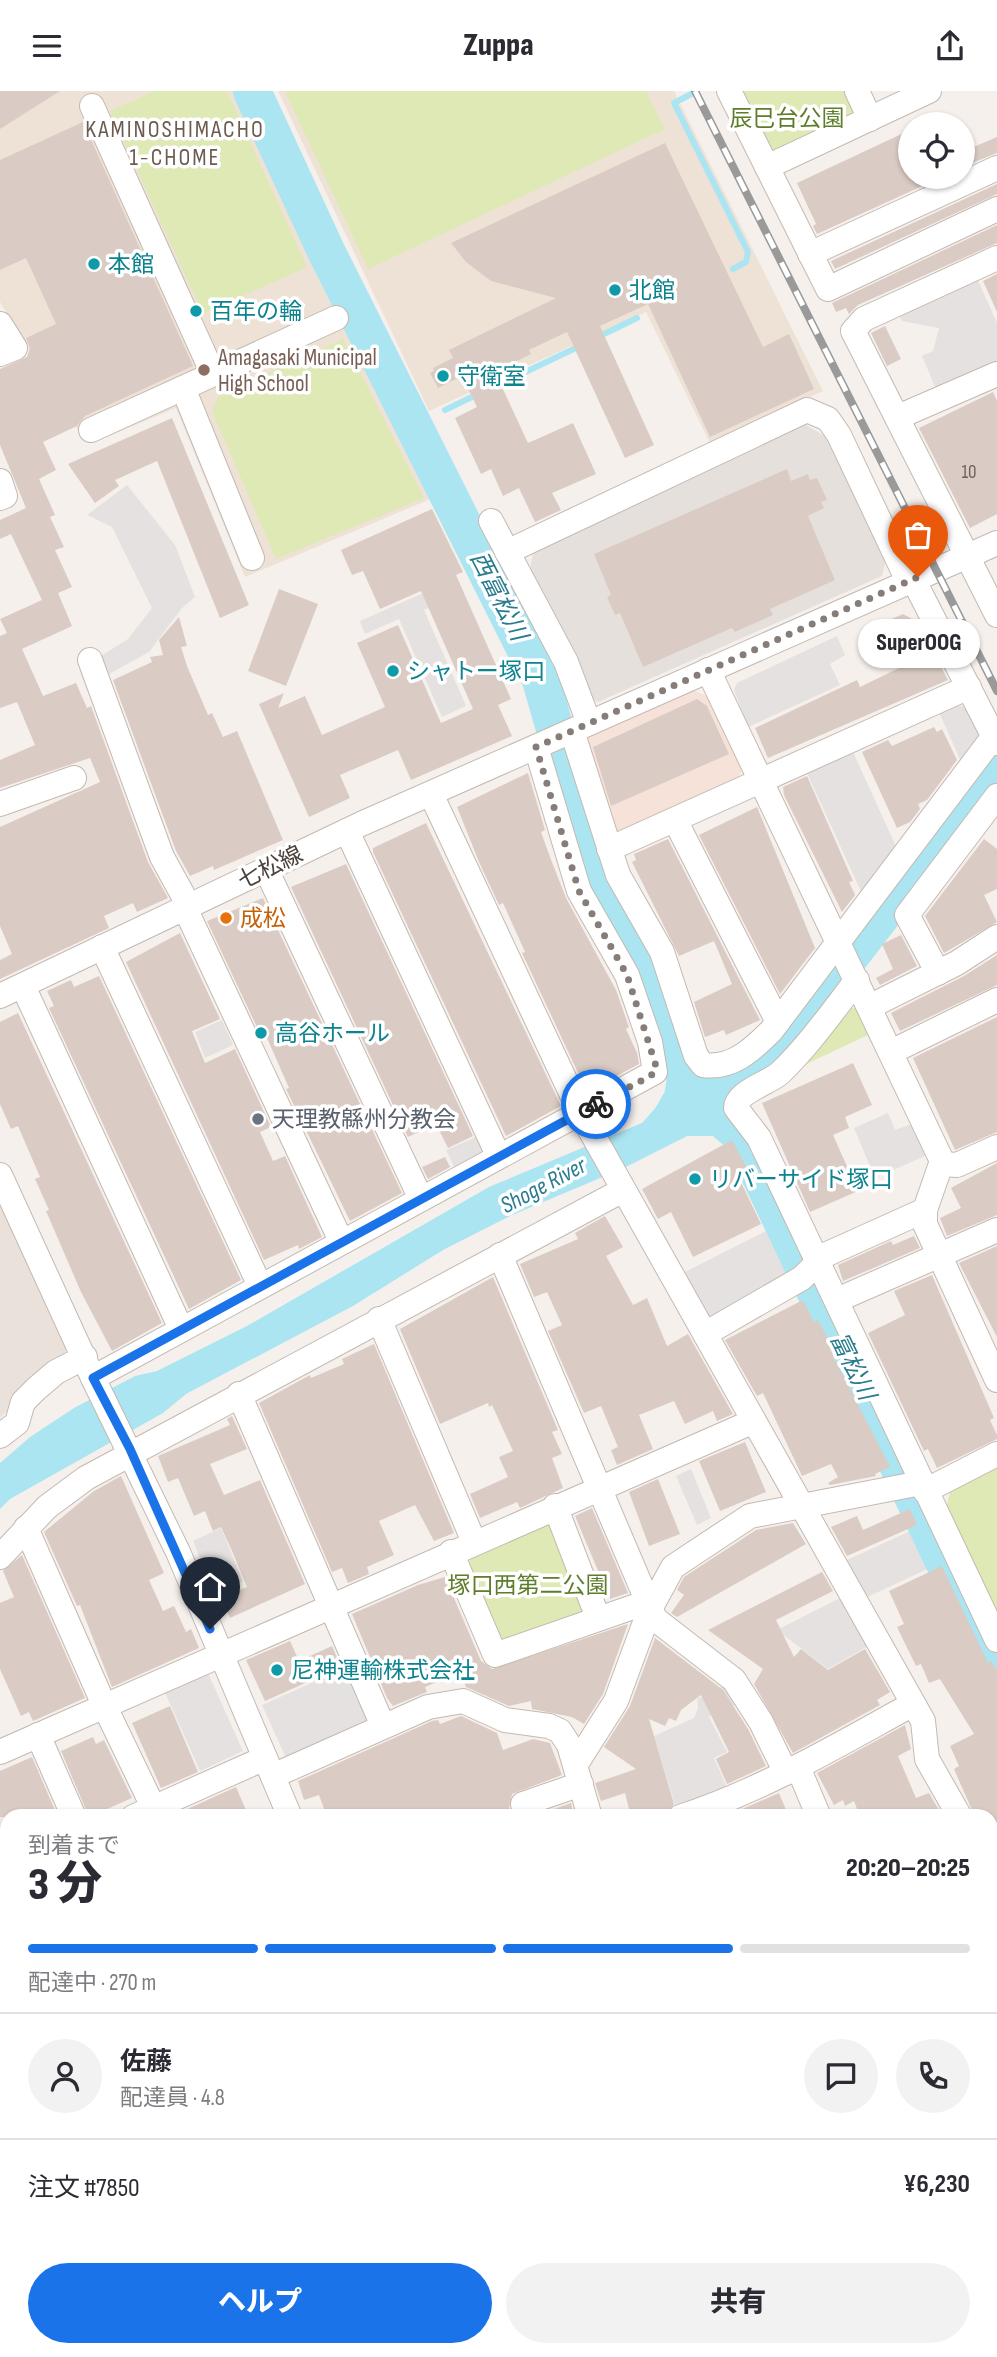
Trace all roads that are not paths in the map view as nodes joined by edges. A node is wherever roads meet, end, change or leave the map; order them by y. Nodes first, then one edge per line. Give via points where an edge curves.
1 (729, 91) edge
2 (857, 91) edge
3 (929, 91) edge
4 (92, 106) dead end
5 (870, 119) junction
6 (767, 167) junction
7 (997, 168) edge
8 (997, 209) edge
9 (810, 254) junction
10 (997, 258) edge
11 (336, 318) dead end
12 (0, 324) edge
13 (0, 354) edge
14 (213, 374) junction
15 (996, 377) edge
16 (183, 388) junction
17 (898, 417) junction
18 (92, 430) dead end
19 (0, 481) edge
20 (0, 498) edge
21 (491, 521) dead end
22 (997, 543) edge
23 (507, 552) junction
24 (967, 557) junction
25 (252, 558) dead end
26 (911, 580) junction
27 (997, 615) edge
28 (90, 660) dead end
29 (708, 670) junction
30 (969, 687) junction
31 (576, 729) junction
32 (995, 740) edge
33 (539, 745) junction
34 (74, 778) dead end
35 (762, 782) junction
36 (431, 794) junction
37 (997, 796) edge
38 (0, 804) edge
39 (675, 820) junction
40 (347, 831) junction
41 (609, 849) junction
42 (265, 869) junction
43 (187, 907) junction
44 (997, 937) edge
45 (839, 945) junction
46 (102, 947) junction
47 (937, 973) junction
48 (855, 978) junction
49 (23, 986) junction
50 (0, 996) edge
51 (997, 1000) edge
52 (869, 1007) junction
53 (778, 1023) junction
54 (891, 1052) junction
55 (583, 1118) junction
56 (997, 1147) edge
57 (498, 1156) junction
58 (942, 1164) junction
59 (0, 1175) edge
60 (620, 1186) junction
61 (421, 1197) junction
62 (925, 1210) junction
63 (997, 1230) edge
64 (341, 1241) junction
65 (500, 1255) junction
66 (939, 1256) junction
67 (811, 1269) junction
68 (260, 1286) junction
69 (837, 1300) junction
70 (379, 1319) junction
71 (181, 1329) junction
72 (705, 1334) junction
73 (988, 1337) edge
74 (91, 1373) junction
75 (997, 1380) edge
76 (239, 1394) junction
77 (754, 1421) junction
78 (0, 1436) edge
79 (131, 1451) junction
80 (997, 1454) edge
81 (600, 1486) junction
82 (917, 1486) junction
83 (802, 1504) junction
84 (555, 1506) junction
85 (26, 1528) junction
86 (474, 1542) junction
87 (451, 1552) junction
88 (0, 1557) edge
89 (332, 1604) junction
90 (650, 1609) junction
91 (597, 1618) junction
92 (997, 1640) edge
93 (221, 1654) junction
94 (913, 1704) junction
95 (104, 1706) junction
96 (383, 1726) junction
97 (38, 1735) junction
98 (0, 1752) edge
99 (269, 1767) junction
100 (792, 1770) junction
101 (578, 1774) junction
102 (523, 1804) dead end
103 (70, 1809) edge
104 (146, 1809) edge
105 (161, 1809) edge
106 (287, 1809) edge
107 (588, 1809) edge
108 (705, 1809) edge
109 (814, 1809) edge
110 (955, 1809) edge

1 - 6 street
2 - 5 street
3 - 5 street
4 - 14 street
5 - 6 street
6 - 9 street
7 - 9 street
8 - 9 street via 828,289
10 - 17 street via 864,319 853,331
11 - 14 street
12 - 13 street via 15,348
14 - 16 street
15 - 17 street
16 - 18 street
16 - 25 street
17 - 24 street
19 - 20 street via 5,496
21 - 23 street
22 - 24 street
23 - 26 street via 807,410 828,419 839,435
23 - 31 street via 566,662
24 - 26 street
24 - 27 street
26 - 29 street
26 - 30 street
28 - 43 street via 162,857
29 - 31 street
29 - 35 street
30 - 32 street
30 - 35 street
31 - 33 street, 七松線
31 - 41 street
32 - 45 street
33 - 36 street, 七松線
33 - 55 street via 579,891 627,975 656,1066 649,1077
34 - 38 street
35 - 39 street
35 - 45 street
36 - 40 street, 七松線
36 - 55 street
37 - 47 street via 907,915
39 - 41 street
39 - 53 street
40 - 42 street, 七松線
40 - 57 street
41 - 53 street via 627,894 662,952 696,1056 703,1065 718,1067 743,1057
42 - 43 street, 七松線
42 - 61 street
43 - 46 street, 七松線
43 - 64 street
44 - 47 street
45 - 48 street
45 - 53 street
46 - 49 street, 七松線
46 - 68 street
47 - 52 street
48 - 52 street
48 - 67 street via 778,1076 736,1103 739,1114 759,1138
49 - 50 street, 七松線
49 - 71 street
51 - 54 street
52 - 54 street
54 - 58 street
55 - 57 street
55 - 60 street
56 - 58 street via 957,1165
57 - 61 street
58 - 62 street
59 - 74 street
60 - 65 street
60 - 72 street
61 - 64 street
62 - 66 street via 925,1224
62 - 67 street via 825,1255
63 - 66 street
64 - 68 street
65 - 70 street
65 - 81 street
66 - 69 street
66 - 73 street
67 - 69 street
67 - 72 street
68 - 71 street
69 - 82 street via 881,1391
70 - 76 street
70 - 86 street
71 - 74 street
72 - 77 street
73 - 75 street
74 - 78 street via 56,1372 23,1402 17,1423
74 - 79 street
76 - 79 street
76 - 89 street
77 - 81 street
77 - 83 street
79 - 85 street via 74,1485
79 - 93 street
80 - 82 street
81 - 84 street
81 - 90 street
82 - 83 street
82 - 92 street
83 - 90 street via 743,1519 698,1549 666,1575
83 - 94 street
84 - 86 street
84 - 91 street
85 - 88 street
85 - 95 street
86 - 87 street
87 - 89 street
87 - 91 street via 495,1655
89 - 93 street
89 - 96 street
90 - 91 street via 633,1607
90 - 100 street via 655,1619 734,1680
90 - 101 street via 616,1700
93 - 95 street
93 - 99 street
94 - 100 street
94 - 110 street via 923,1721 927,1759
95 - 97 street
95 - 104 street
96 - 99 street
96 - 101 street via 439,1703 463,1701 505,1720 555,1728 566,1738
97 - 98 street
97 - 103 street
99 - 105 street
99 - 106 street
100 - 108 street via 734,1800
100 - 109 street
101 - 102 street
101 - 107 street

